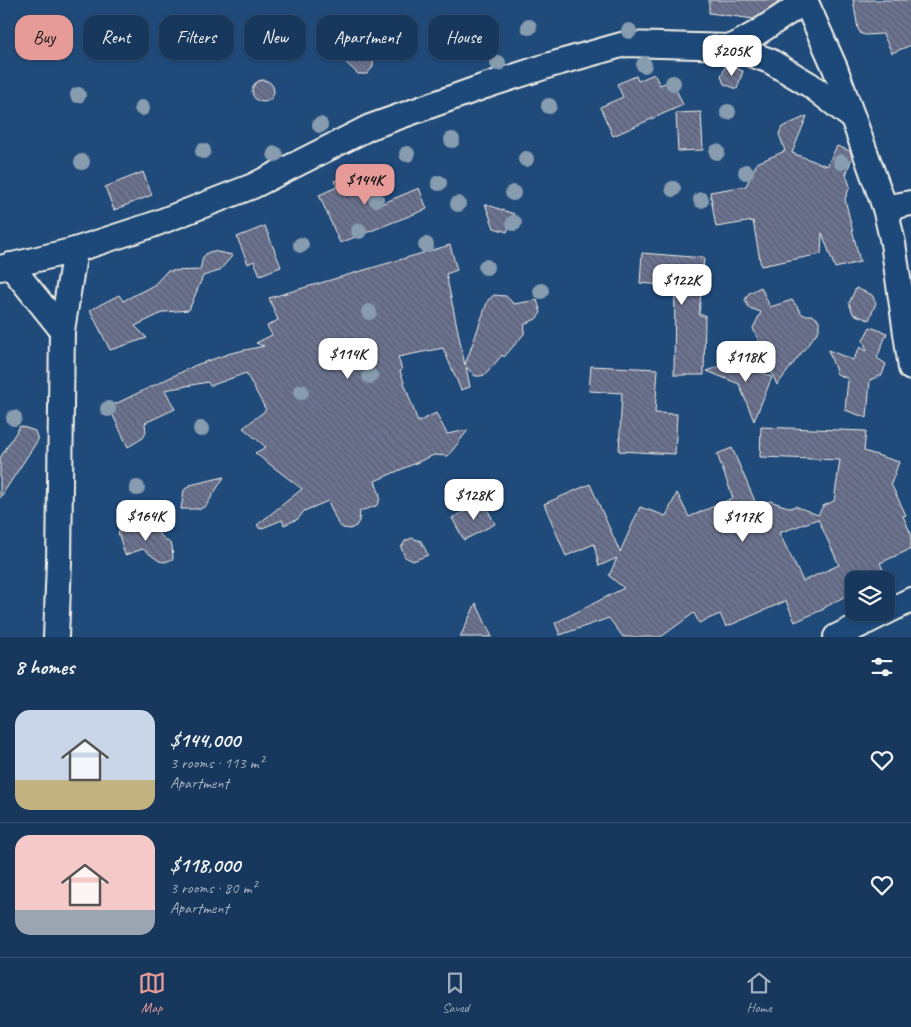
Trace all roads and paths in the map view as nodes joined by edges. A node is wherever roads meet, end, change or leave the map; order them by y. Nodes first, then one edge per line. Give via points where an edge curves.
1 (804, 0) edge
2 (732, 46) junction
3 (853, 118) junction
4 (911, 203) edge
5 (885, 208) junction
6 (75, 250) junction
7 (5, 266) edge
8 (62, 330) junction
9 (911, 368) edge
10 (911, 600) edge
11 (895, 608) edge
12 (868, 621) edge
13 (56, 637) edge
14 (836, 637) edge

1 - 2 street
1 - 3 street
2 - 3 street via 770,61 810,85
2 - 6 street via 625,44 550,65 370,128 254,186
3 - 5 street
4 - 5 street
5 - 9 street
6 - 7 street
6 - 8 street
7 - 8 street
8 - 13 street
10 - 11 street
12 - 14 street

